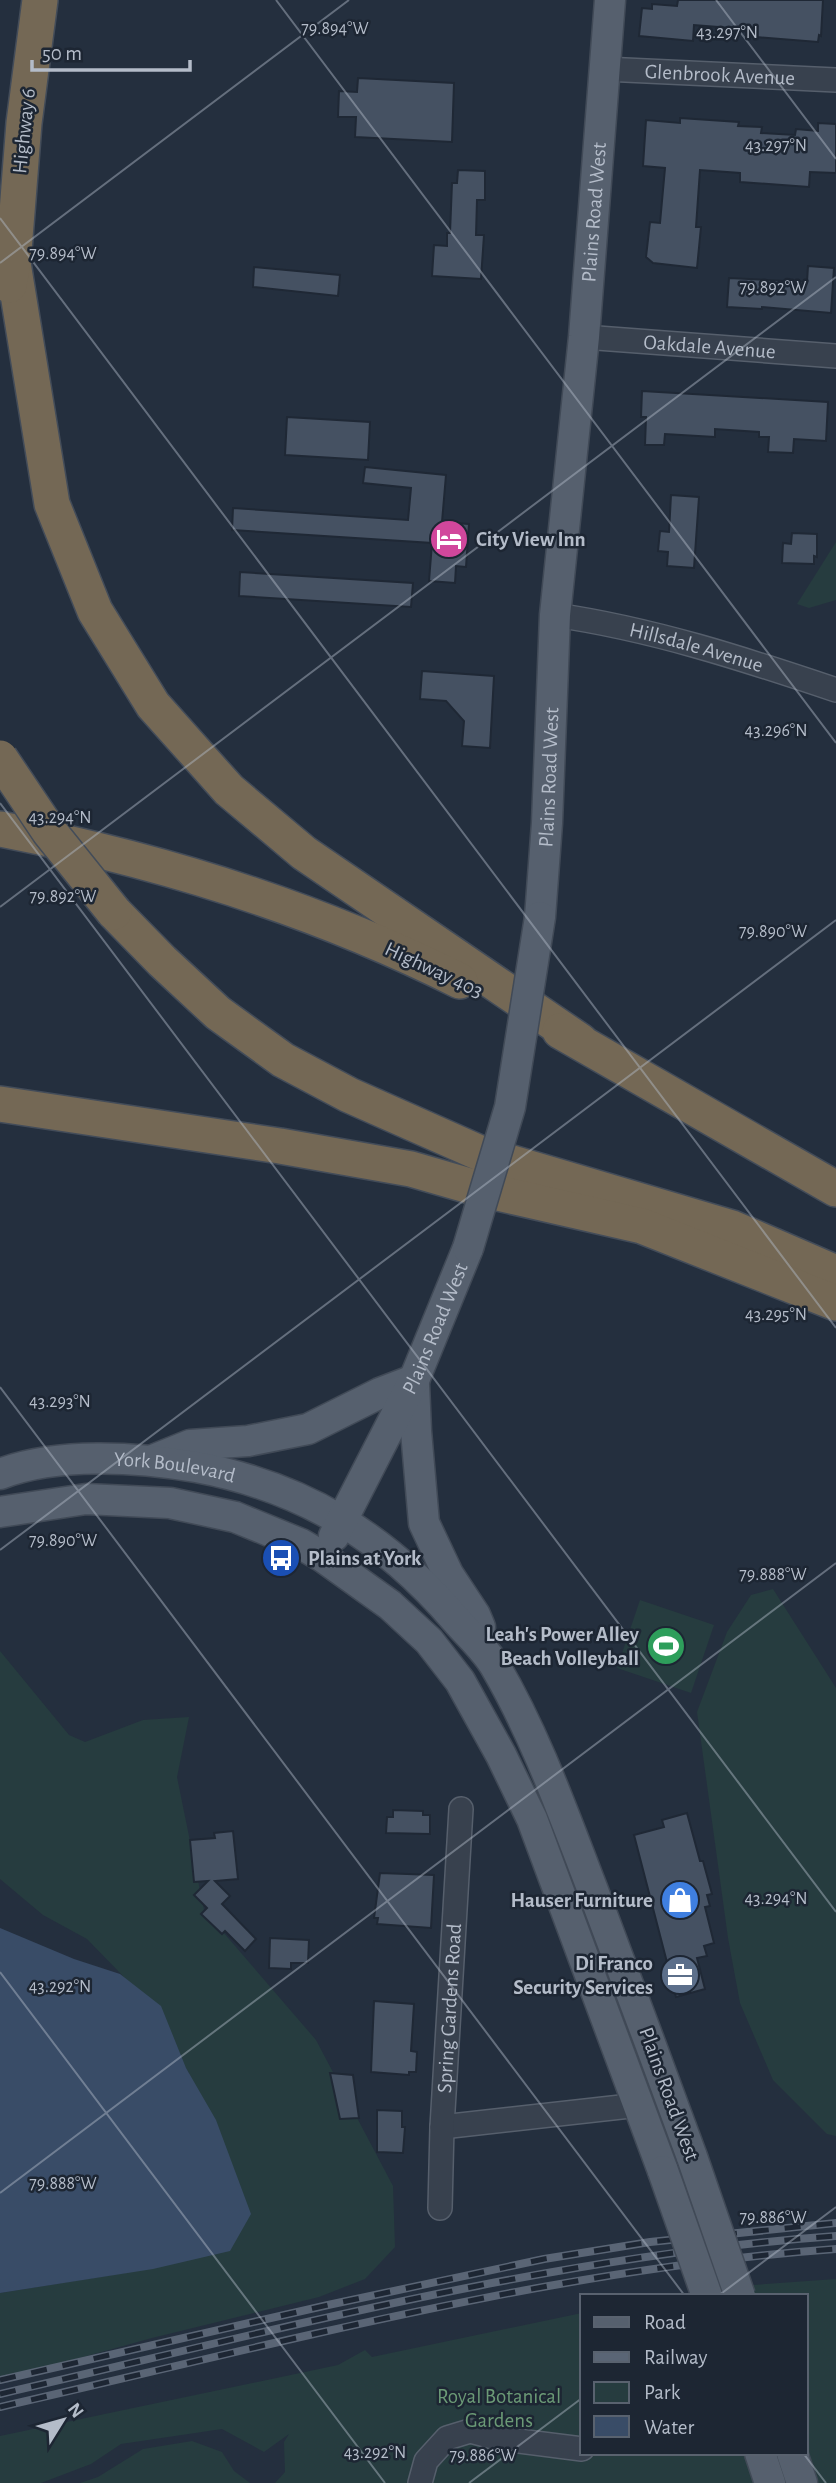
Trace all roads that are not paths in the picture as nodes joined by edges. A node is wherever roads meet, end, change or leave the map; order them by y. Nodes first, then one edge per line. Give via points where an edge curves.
1 (40, 0) edge
2 (610, 0) edge
3 (604, 69) junction
4 (836, 80) edge
5 (13, 263) junction
6 (0, 333) edge
7 (584, 337) junction
8 (836, 356) edge
9 (555, 615) junction
10 (836, 690) edge
11 (0, 758) edge
12 (0, 830) edge
13 (580, 1041) junction
14 (0, 1104) edge
15 (836, 1189) edge
16 (836, 1273) edge
17 (836, 1303) edge
18 (414, 1380) junction
19 (153, 1460) junction
20 (0, 1474) edge
21 (0, 1512) edge
22 (342, 1519) junction
23 (323, 1557) junction
24 (493, 1663) junction
25 (461, 1809) dead end
26 (639, 2105) junction
27 (442, 2127) junction
28 (440, 2208) dead end
29 (706, 2294) edge
30 (739, 2294) edge
31 (580, 2449) edge
32 (762, 2455) edge
33 (793, 2455) edge
34 (420, 2483) edge
35 (770, 2483) edge
36 (802, 2483) edge

1 - 5 highway, Highway 6
2 - 3 main road, Plains Road West
3 - 4 street, Glenbrook Avenue
3 - 7 main road, Plains Road West
5 - 6 highway
5 - 13 highway via 52,505 95,611 153,705 229,790 304,853
7 - 8 street, Oakdale Avenue
7 - 9 main road, Plains Road West
9 - 10 street, Hillsdale Avenue via 710,648
9 - 18 main road, Plains Road West, bridge via 540,917 510,1107 468,1248
11 - 16 highway, bridge via 49,831 114,912 218,1013 283,1060 482,1154 732,1228
12 - 13 highway, Highway 403 via 83,845 211,880 323,920 406,954
13 - 15 highway, Highway 403
14 - 17 highway via 411,1169 642,1226
18 - 19 main road via 308,1429 248,1441 190,1445
18 - 22 main road, Plains Road West
18 - 24 main road via 424,1523 448,1574 475,1615
19 - 20 main road, York Boulevard via 91,1459 20,1466
19 - 22 main road, York Boulevard via 228,1473 287,1493
21 - 23 main road, York Boulevard via 86,1499 170,1503 235,1517
22 - 23 main road, Plains Road West
22 - 24 main road, Plains Road West via 426,1584
23 - 26 main road, Plains Road West via 390,1605 429,1642 460,1681 532,1819
24 - 30 main road, Plains Road West, bridge via 526,1724 579,1855
25 - 27 street, Spring Gardens Road
26 - 27 street, Plains Road West
26 - 29 main road, Plains Road West, bridge
27 - 28 street, Spring Gardens Road
31 - 34 street via 470,2431 447,2438 426,2461
32 - 35 main road
33 - 36 main road

